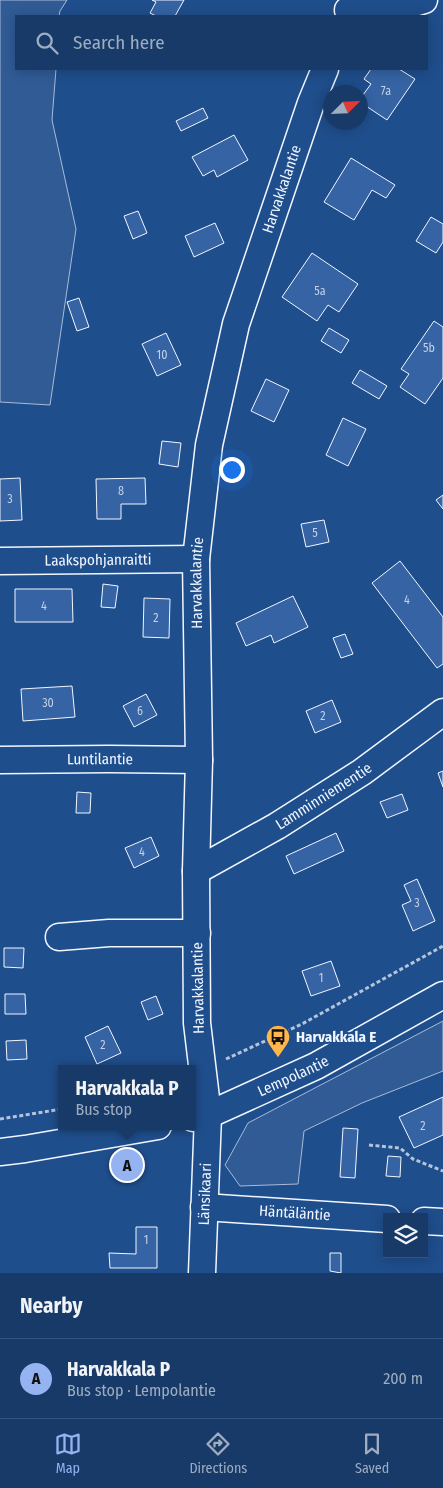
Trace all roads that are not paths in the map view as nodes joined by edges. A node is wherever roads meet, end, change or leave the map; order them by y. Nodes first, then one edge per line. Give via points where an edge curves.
1 (424, 0) edge
2 (347, 9) edge
3 (325, 70) edge
4 (196, 559) junction
5 (0, 561) edge
6 (443, 712) edge
7 (0, 760) edge
8 (199, 760) junction
9 (196, 871) junction
10 (197, 933) junction
11 (59, 937) dead end
12 (443, 995) edge
13 (200, 1117) edge
14 (135, 1130) edge
15 (0, 1152) edge
16 (204, 1207) junction
17 (383, 1219) edge
18 (428, 1221) edge
19 (443, 1222) edge
20 (202, 1273) edge

1 - 2 street via 390,10
3 - 4 street, Harvakkalantie via 236,324 209,446
4 - 5 street, Laakspohjanraitti
4 - 8 street, Harvakkalantie
6 - 9 street, Lamminniementie via 362,772 277,826
7 - 8 street, Luntilantie
8 - 9 street, Harvakkalantie
9 - 10 street, Harvakkalantie
10 - 11 street via 109,932
10 - 13 street, Harvakkalantie via 198,1023 203,1070
12 - 13 street, Lempolantie via 316,1066
13 - 16 street, Länsikaari
14 - 15 street
16 - 17 street, Häntäläntie
16 - 20 street, Länsikaari
18 - 19 street

